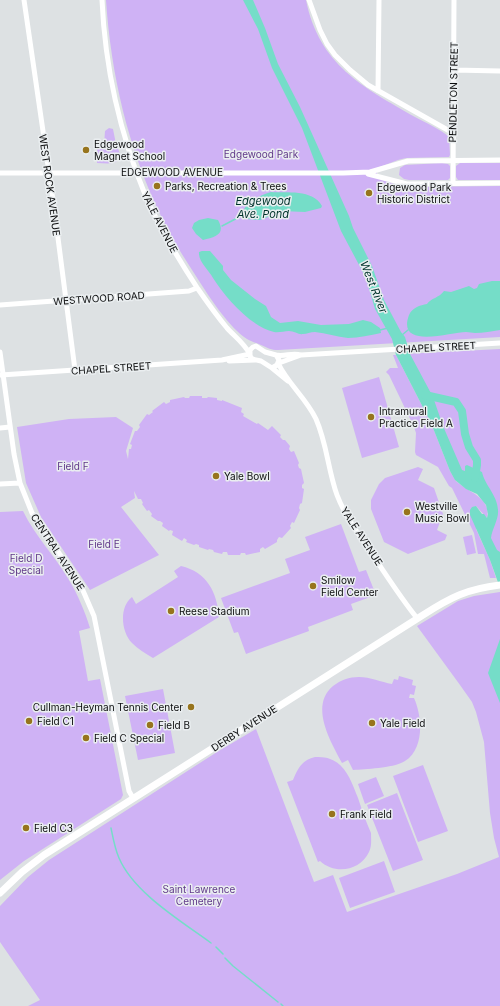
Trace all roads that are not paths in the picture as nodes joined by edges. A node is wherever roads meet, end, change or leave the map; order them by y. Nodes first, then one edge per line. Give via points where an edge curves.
1 (24, 0) edge
2 (102, 0) edge
3 (379, 0) edge
4 (454, 0) edge
5 (311, 2) edge
6 (454, 70) junction
7 (500, 71) edge
8 (378, 91) junction
9 (453, 133) junction
10 (453, 160) junction
11 (500, 160) edge
12 (48, 172) junction
13 (137, 172) junction
14 (0, 173) edge
15 (343, 173) junction
16 (500, 183) edge
17 (453, 184) junction
18 (198, 288) junction
19 (66, 300) junction
20 (0, 305) edge
21 (234, 335) junction
22 (500, 343) edge
23 (254, 347) junction
24 (0, 352) edge
25 (250, 354) junction
26 (276, 355) junction
27 (301, 355) junction
28 (222, 360) junction
29 (255, 360) junction
30 (278, 363) junction
31 (272, 368) junction
32 (75, 370) junction
33 (2, 375) edge
34 (291, 383) junction
35 (10, 427) junction
36 (0, 428) edge
37 (20, 483) junction
38 (0, 484) edge
39 (500, 585) edge
40 (417, 618) junction
41 (133, 798) junction
42 (0, 893) edge

1 - 12 street, WEST ROCK AVENUE
2 - 13 street, YALE AVENUE via 105,46 112,85
3 - 8 street
4 - 6 street, PENDLETON STREET
5 - 8 street via 320,30 335,55 359,78
6 - 7 street
6 - 9 street, PENDLETON STREET
8 - 9 street
9 - 10 street, PENDLETON STREET
10 - 11 street, EDGEWOOD AVENUE
10 - 15 street, EDGEWOOD AVENUE via 408,161 370,172
10 - 17 street, PENDLETON STREET
12 - 13 street, EDGEWOOD AVENUE
12 - 14 street, EDGEWOOD AVENUE
12 - 19 street, WEST ROCK AVENUE
13 - 15 street, EDGEWOOD AVENUE
13 - 18 street, YALE AVENUE via 164,232
15 - 17 street, EDGEWOOD AVENUE via 375,175 407,184
16 - 17 street, EDGEWOOD AVENUE
18 - 19 street, WESTWOOD ROAD via 189,291
18 - 21 street, YALE AVENUE
19 - 20 street, WESTWOOD ROAD
19 - 32 street, WEST ROCK AVENUE
21 - 23 street, YALE AVENUE
21 - 25 street, YALE AVENUE
22 - 27 street, CHAPEL STREET
23 - 25 street
23 - 26 street, YALE AVENUE
24 - 33 street, CENTRAL AVENUE
25 - 28 street, CHAPEL STREET
25 - 29 street, YALE AVENUE
26 - 27 street, CHAPEL STREET
26 - 30 street, YALE AVENUE via 279,358
27 - 30 street, CHAPEL STREET
28 - 29 street, CHAPEL STREET
28 - 32 street, CHAPEL STREET
29 - 31 street, YALE AVENUE
30 - 31 street, CHAPEL STREET
30 - 34 street, YALE AVENUE
31 - 34 street, YALE AVENUE
32 - 33 street, CHAPEL STREET
33 - 35 street, CENTRAL AVENUE
34 - 40 street, YALE AVENUE via 311,409 317,422 337,496 346,514
35 - 36 street
35 - 37 street, CENTRAL AVENUE
37 - 38 street
37 - 41 street, CENTRAL AVENUE via 32,513 78,581 94,616 129,791
39 - 40 highway, DERBY AVENUE via 460,594
40 - 41 highway, DERBY AVENUE
41 - 42 highway, DERBY AVENUE via 39,858

